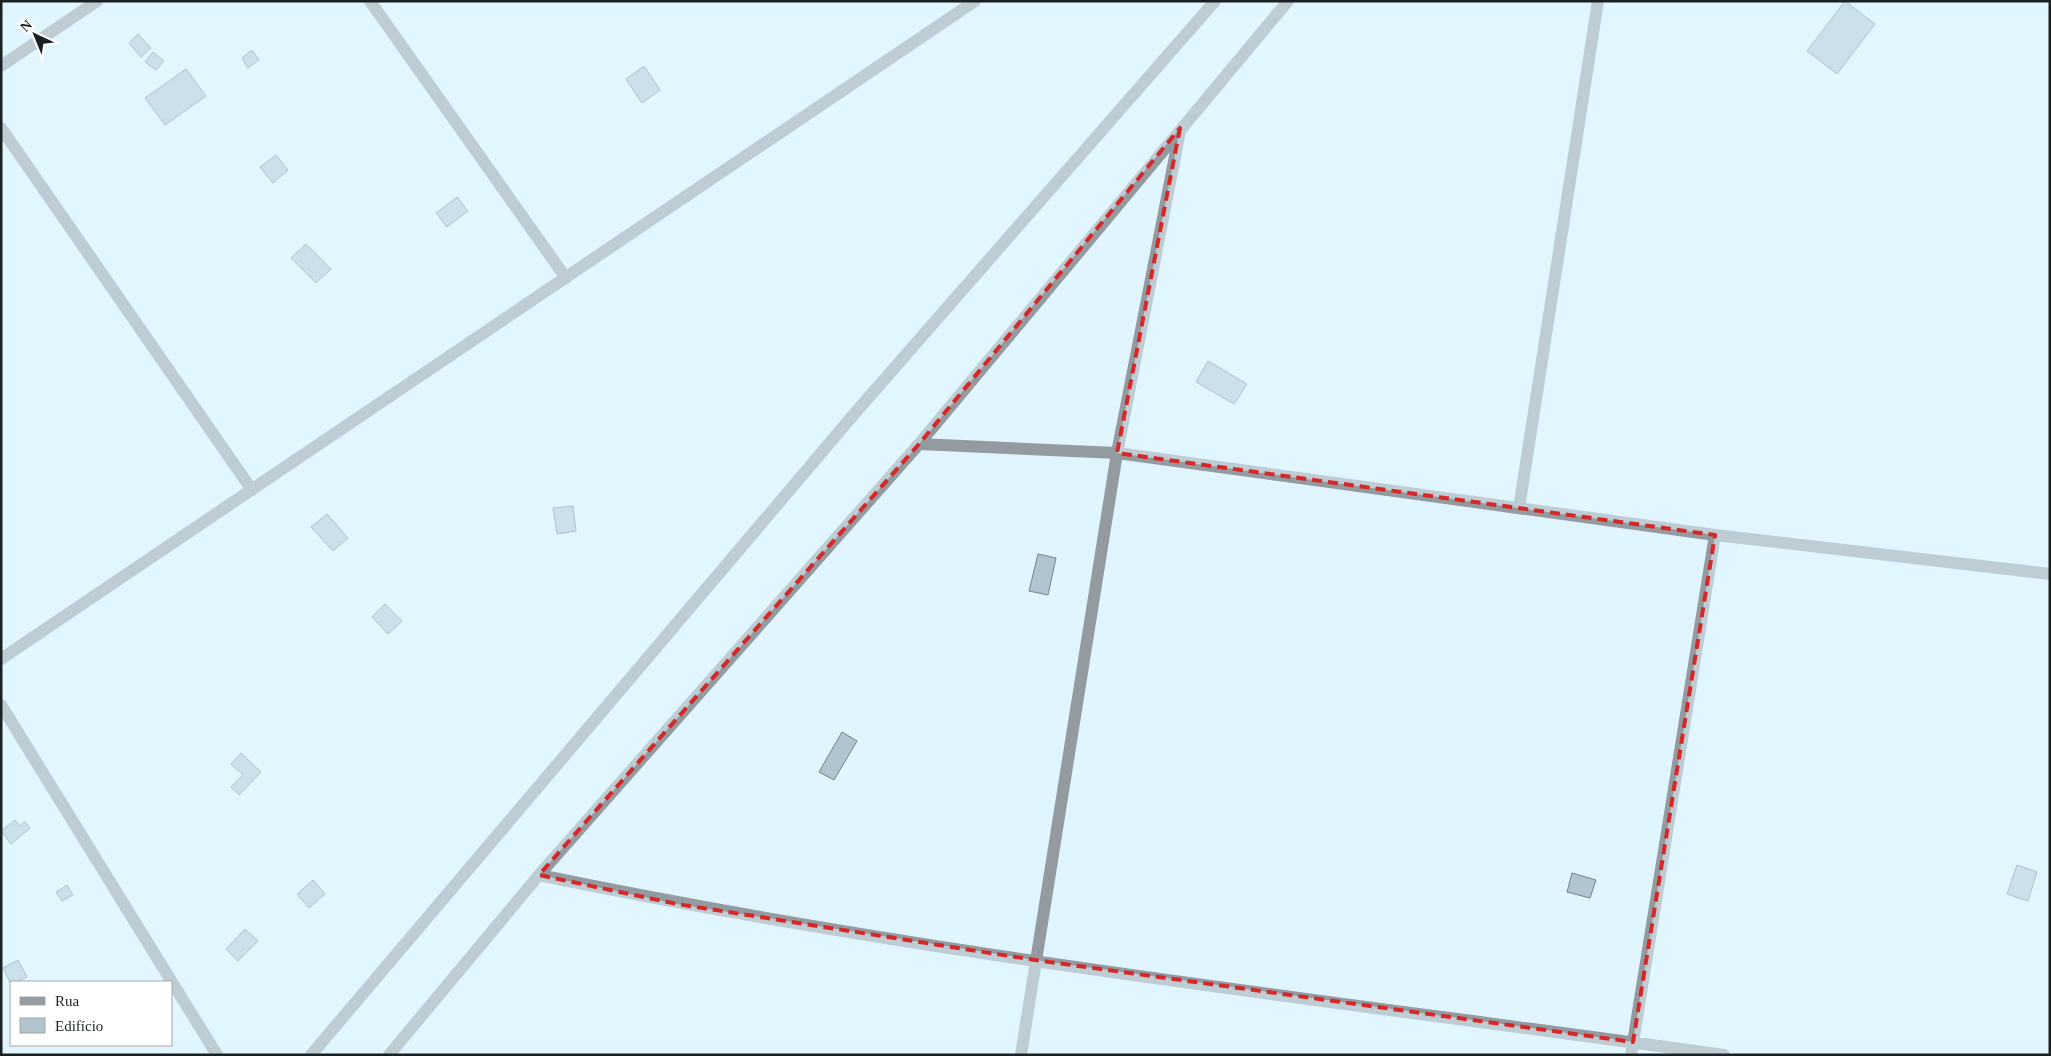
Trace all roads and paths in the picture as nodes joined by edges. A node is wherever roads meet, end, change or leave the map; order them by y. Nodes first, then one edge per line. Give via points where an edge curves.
1 (97, 1) edge
2 (370, 1) edge
3 (976, 1) edge
4 (1216, 1) edge
5 (1288, 1) edge
6 (1598, 1) edge
7 (1, 66) edge
8 (1, 128) edge
9 (1180, 128) junction
10 (566, 278) junction
11 (919, 444) junction
12 (1117, 453) junction
13 (252, 490) junction
14 (1519, 508) junction
15 (1715, 535) junction
16 (2050, 574) edge
17 (1, 659) edge
18 (1, 706) edge
19 (539, 875) junction
20 (1035, 960) junction
21 (171, 981) edge
22 (172, 982) edge
23 (1632, 1048) edge
24 (217, 1055) edge
25 (311, 1055) edge
26 (389, 1055) edge
27 (1021, 1055) edge
28 (1724, 1055) edge

1 - 7 street
2 - 10 street
3 - 10 street
4 - 25 street via 855,413
5 - 9 street
6 - 14 street
8 - 13 street
9 - 11 street
9 - 12 street
10 - 13 street
11 - 12 street
11 - 19 street
12 - 14 street
12 - 20 street
13 - 17 street
14 - 15 street
15 - 16 street
15 - 23 street
18 - 21 street
19 - 20 street via 677,904
19 - 26 street
20 - 23 street
20 - 27 street
22 - 24 street
23 - 28 street

